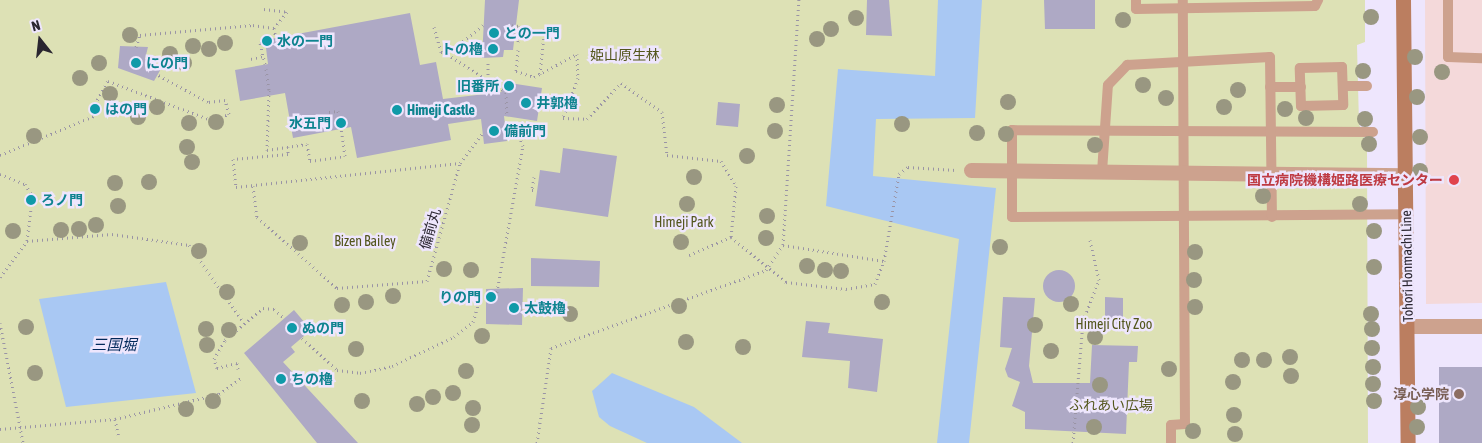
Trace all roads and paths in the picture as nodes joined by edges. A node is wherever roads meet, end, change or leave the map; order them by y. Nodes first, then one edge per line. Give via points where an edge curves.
1 (800, 0) edge
2 (1136, 0) edge
3 (1318, 0) edge
4 (1403, 0) edge
5 (1448, 0) edge
6 (1271, 3) edge
7 (1183, 4) edge
8 (264, 9) dead end
9 (545, 24) dead end
10 (483, 25) dead end
11 (507, 25) dead end
12 (434, 27) dead end
13 (274, 28) junction
14 (270, 40) dead end
15 (265, 42) dead end
16 (518, 42) dead end
17 (136, 47) dead end
18 (518, 50) dead end
19 (447, 54) junction
20 (263, 56) junction
21 (1482, 58) edge
22 (251, 59) dead end
23 (1183, 59) junction
24 (488, 60) dead end
25 (158, 75) dead end
26 (540, 75) junction
27 (488, 80) junction
28 (1301, 86) junction
29 (1342, 86) junction
30 (1367, 86) dead end
31 (1270, 87) junction
32 (95, 104) dead end
33 (329, 112) dead end
34 (94, 116) dead end
35 (507, 116) dead end
36 (339, 117) dead end
37 (341, 129) dead end
38 (506, 130) dead end
39 (1104, 130) junction
40 (1183, 131) junction
41 (1270, 131) junction
42 (1373, 132) dead end
43 (482, 133) dead end
44 (288, 147) junction
45 (0, 155) edge
46 (460, 163) junction
47 (971, 170) joint
48 (1012, 171) junction
49 (1102, 172) junction
50 (1182, 173) junction
51 (0, 174) edge
52 (1271, 174) junction
53 (1406, 175) junction
54 (534, 177) dead end
55 (253, 186) junction
56 (536, 190) dead end
57 (32, 195) dead end
58 (31, 206) dead end
59 (1407, 214) junction
60 (1272, 217) junction
61 (1183, 218) junction
62 (731, 237) junction
63 (1090, 240) dead end
64 (27, 242) junction
65 (783, 244) junction
66 (689, 255) dead end
67 (884, 261) junction
68 (766, 270) junction
69 (0, 277) edge
70 (496, 296) dead end
71 (487, 297) dead end
72 (284, 318) dead end
73 (244, 322) junction
74 (0, 323) edge
75 (1408, 326) junction
76 (1482, 326) edge
77 (302, 338) dead end
78 (238, 369) dead end
79 (241, 378) dead end
80 (115, 419) junction
81 (19, 426) junction
82 (0, 429) edge
83 (119, 438) dead end
84 (23, 443) edge
85 (537, 443) edge
86 (1073, 443) edge
87 (1171, 443) edge
88 (1408, 443) edge

1 - 65 path
2 - 7 lane via 1136,9
3 - 6 lane via 1315,6
4 - 53 main road, Tohori Honmachi Line
5 - 21 lane via 1448,57
6 - 7 lane
7 - 23 lane
8 - 13 path via 287,12
9 - 26 path
10 - 19 path
11 - 16 path via 520,26
12 - 19 path via 441,52
13 - 14 path via 276,39
13 - 17 path via 253,25 140,35
15 - 20 path via 260,43
18 - 26 path via 516,71
19 - 27 path
20 - 22 path
20 - 44 path via 270,90 267,150
23 - 31 lane via 1270,57
23 - 39 lane via 1127,65 1120,71 1108,85
23 - 40 lane
24 - 27 path
25 - 32 path via 208,102 225,100 229,114 211,120 108,81
26 - 62 path via 577,54 578,78 563,118 587,119 621,83 662,112 667,155 721,161 736,186
27 - 35 path via 506,92
28 - 29 lane via 1300,68 1334,67 1342,67
28 - 29 lane via 1301,106 1310,106 1343,105
28 - 31 lane
29 - 30 lane
31 - 41 lane
33 - 36 path via 338,110
34 - 45 path
37 - 44 path via 345,156 310,161 307,144
38 - 70 path via 516,128 522,146
39 - 40 lane
39 - 48 lane via 1012,130
39 - 49 lane
40 - 41 lane
40 - 50 lane
41 - 42 lane
41 - 52 lane
43 - 46 path
44 - 55 path via 288,154 233,159 236,187
46 - 55 path
46 - 55 path, 備前丸 via 427,281 337,288 258,217
47 - 48 street
47 - 67 path via 908,167 899,174
48 - 49 street
48 - 61 lane via 1012,217
49 - 50 street
50 - 52 street
50 - 61 lane
51 - 57 path via 25,184
52 - 53 street
52 - 60 lane
53 - 59 main road, Tohori Honmachi Line
54 - 56 path via 532,190
58 - 64 path
59 - 60 lane
59 - 75 main road, Tohori Honmachi Line
60 - 61 lane
61 - 87 lane via 1185,424 1171,425
62 - 66 path
62 - 68 path
63 - 86 path via 1099,280 1083,321
64 - 69 path
64 - 73 path via 112,234 189,245
65 - 67 path
65 - 68 path
67 - 68 path via 875,284 846,290 786,282
68 - 85 path via 551,348
71 - 77 path via 480,299 473,322 454,337 392,366 360,373 337,370
72 - 73 path via 268,307
73 - 78 path via 214,359 217,368 237,362
74 - 81 path
75 - 76 street
75 - 88 main road, Tohori Honmachi Line
79 - 80 path via 219,394
80 - 81 path
80 - 83 path
81 - 82 path
81 - 84 path

